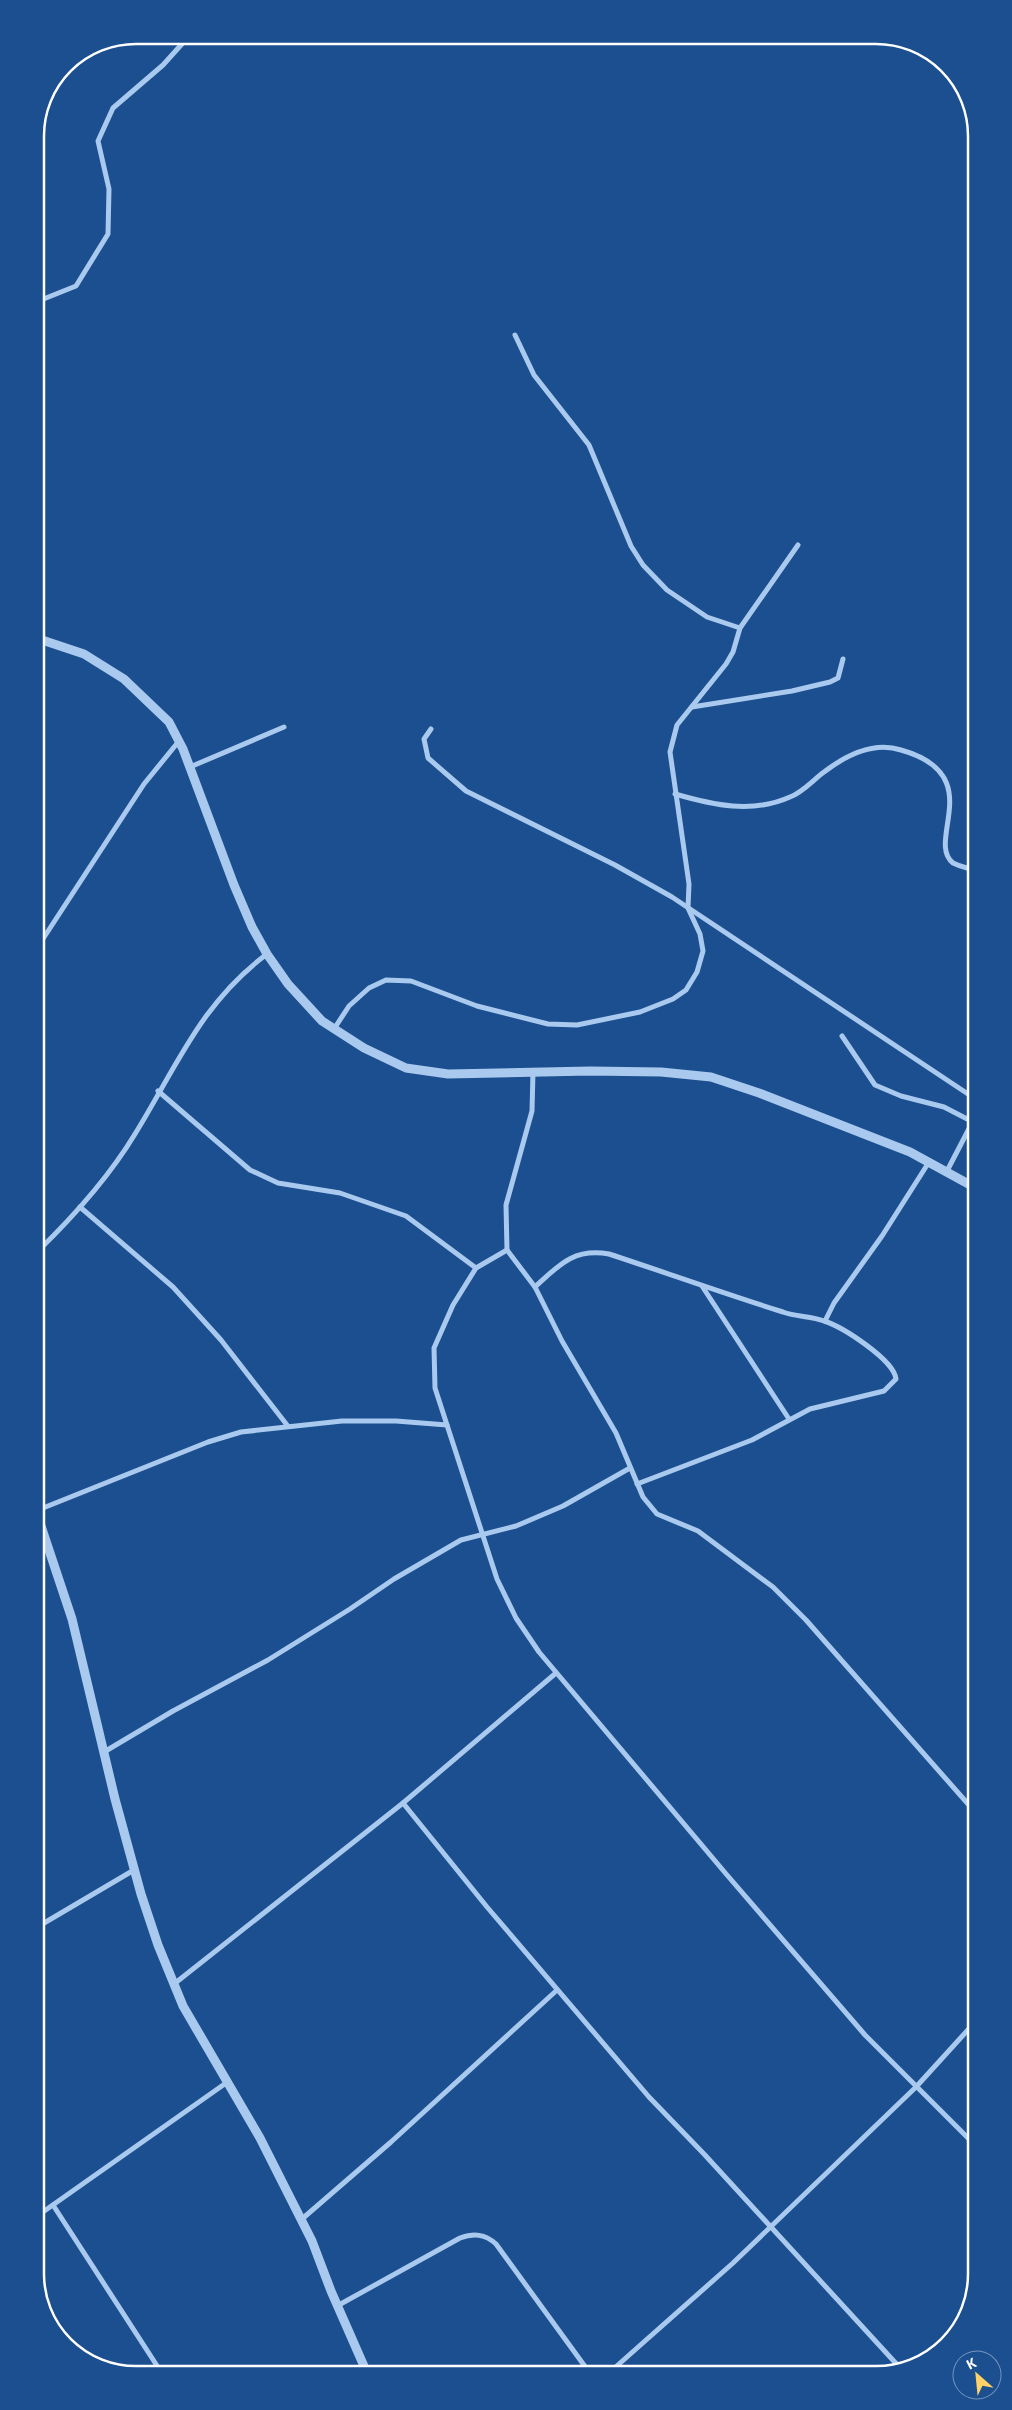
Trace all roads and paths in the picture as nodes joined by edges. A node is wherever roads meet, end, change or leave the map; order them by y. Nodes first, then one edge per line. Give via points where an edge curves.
1 (182, 44) edge
2 (44, 299) edge
3 (515, 336) dead end
4 (798, 545) dead end
5 (740, 628) junction
6 (44, 643) edge
7 (843, 659) dead end
8 (692, 707) junction
9 (284, 727) dead end
10 (431, 729) dead end
11 (179, 741) junction
12 (190, 767) junction
13 (675, 794) junction
14 (968, 868) dead end
15 (688, 908) junction
16 (44, 937) edge
17 (267, 954) junction
18 (334, 1029) junction
19 (842, 1036) dead end
20 (533, 1072) junction
21 (158, 1091) junction
22 (968, 1094) edge
23 (968, 1118) edge
24 (968, 1130) edge
25 (929, 1162) junction
26 (947, 1171) junction
27 (968, 1183) edge
28 (80, 1207) junction
29 (44, 1245) edge
30 (507, 1250) junction
31 (476, 1268) junction
32 (702, 1285) junction
33 (536, 1287) junction
34 (825, 1321) junction
35 (789, 1419) junction
36 (286, 1425) junction
37 (447, 1425) junction
38 (630, 1468) junction
39 (637, 1484) junction
40 (44, 1508) edge
41 (482, 1534) junction
42 (44, 1535) edge
43 (556, 1673) junction
44 (104, 1752) junction
45 (403, 1803) junction
46 (968, 1804) edge
47 (134, 1870) junction
48 (44, 1923) edge
49 (174, 1984) junction
50 (558, 1990) junction
51 (968, 2030) edge
52 (226, 2083) junction
53 (916, 2087) junction
54 (968, 2138) edge
55 (53, 2206) junction
56 (44, 2212) edge
57 (302, 2219) junction
58 (770, 2226) junction
59 (337, 2306) junction
60 (896, 2363) edge
61 (158, 2366) edge
62 (364, 2366) edge
63 (586, 2366) edge
64 (617, 2366) edge

1 - 2 street via 163,65 113,108 98,141 109,189 108,234 76,286
3 - 5 street via 534,375 589,445 631,546 643,565 667,590 707,617
4 - 5 street
5 - 8 street via 726,664
6 - 11 street via 84,654 124,678 170,722
7 - 8 street via 838,678 830,682
8 - 13 street via 677,725 670,752
9 - 12 street
10 - 15 street via 424,739 428,758 466,790 615,865
11 - 12 street
11 - 16 street via 144,784
12 - 17 street via 234,885
13 - 14 street via 709,804 746,808 791,797 847,755 879,747 900,749 940,770 949,788 947,854 953,863
13 - 15 street via 689,884
15 - 18 street via 700,934 703,951 697,972 686,990 673,999 640,1012 576,1025 548,1024 477,1006 411,980 386,980 370,988 349,1006
15 - 22 street
17 - 18 street via 288,984
17 - 21 street via 233,983 207,1012
18 - 20 street via 406,1068 448,1074
19 - 23 street via 875,1085
20 - 25 street via 661,1072 711,1077 759,1093
20 - 30 street via 532,1111 506,1205
21 - 28 street via 135,1134
21 - 31 street via 250,1170 278,1183 340,1193 406,1216
24 - 26 street
25 - 26 street
25 - 34 street
26 - 27 street
28 - 29 street
28 - 36 street via 173,1287 222,1340
30 - 31 street
30 - 33 street
31 - 37 street via 453,1305 434,1348 434,1388
32 - 33 street via 608,1254 590,1252 565,1261
32 - 34 street via 786,1313
32 - 35 street
33 - 38 street via 562,1341 616,1433
34 - 35 street via 855,1337 886,1361 892,1366 896,1379 884,1391 810,1409
35 - 39 street via 752,1440
36 - 37 street via 342,1421
36 - 40 street via 241,1432 208,1442
37 - 41 street
38 - 39 street
38 - 41 street via 563,1506 516,1526
39 - 46 street via 657,1514 698,1531 773,1587
41 - 43 street via 497,1580 516,1618
41 - 44 street via 461,1540 268,1660
42 - 44 street via 72,1619
43 - 45 street
43 - 53 street via 864,2035
44 - 47 street
45 - 49 street
45 - 50 street
47 - 48 street
47 - 49 street
49 - 52 street
50 - 57 street
50 - 58 street via 649,2097
51 - 53 street
52 - 55 street
52 - 57 street via 260,2138
53 - 54 street
53 - 58 street
55 - 56 street
55 - 61 street
57 - 59 street
58 - 60 street
58 - 64 street
59 - 62 street
59 - 63 street via 460,2238 476,2234 496,2244

